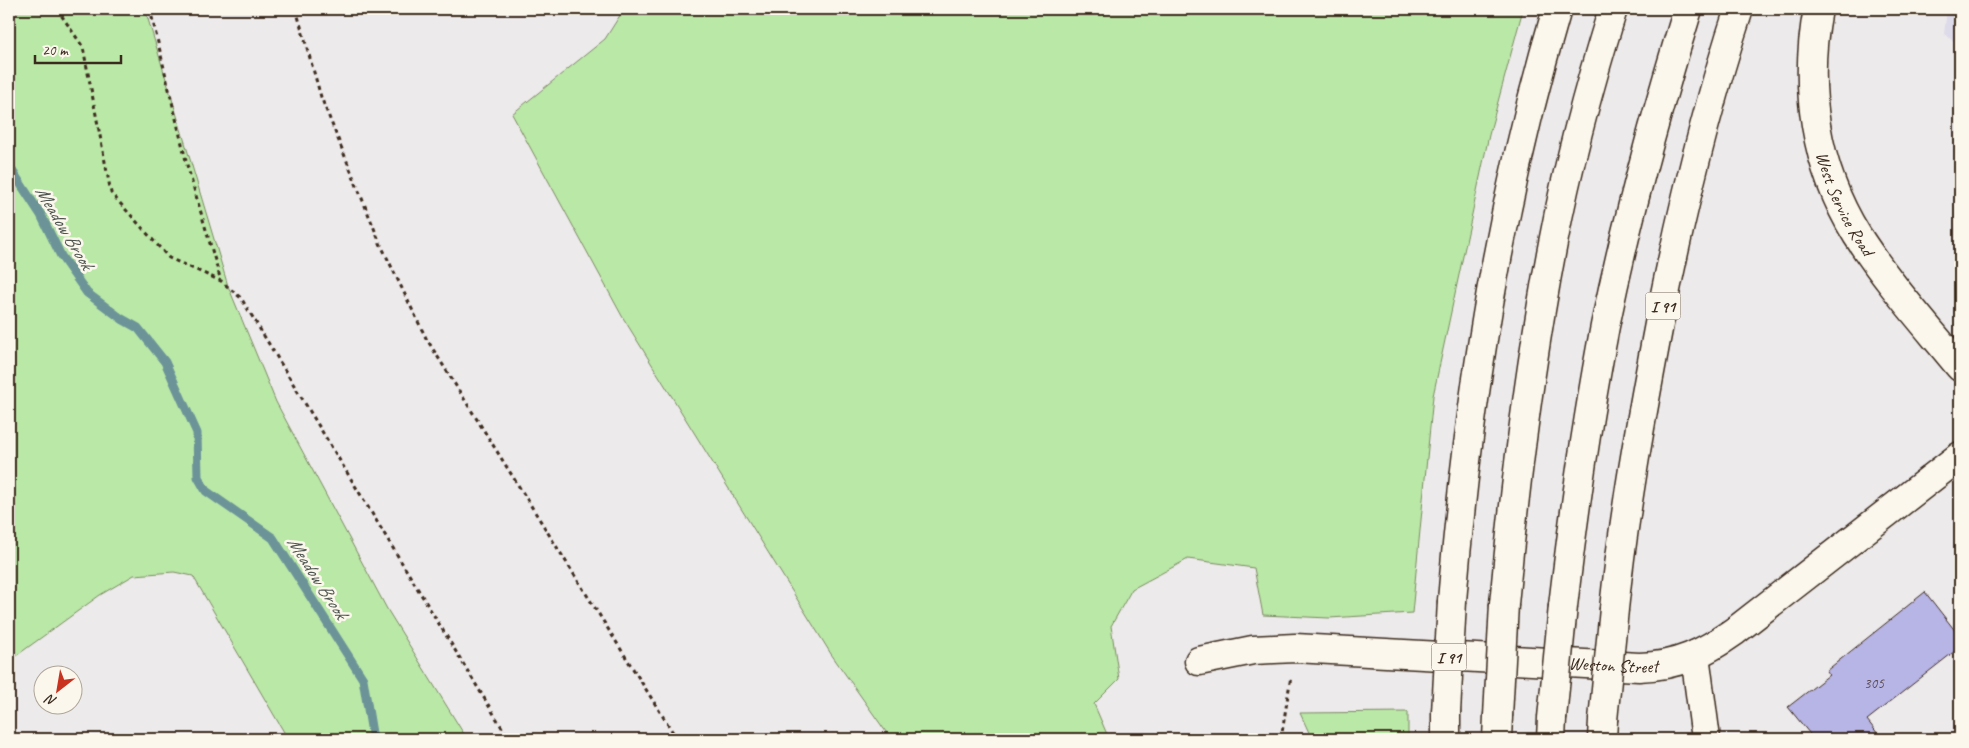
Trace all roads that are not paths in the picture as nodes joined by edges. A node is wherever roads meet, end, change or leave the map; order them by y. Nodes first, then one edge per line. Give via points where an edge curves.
1 (1557, 9) edge
2 (1613, 9) edge
3 (1688, 9) edge
4 (1739, 9) edge
5 (1818, 9) edge
6 (1960, 367) edge
7 (1960, 456) edge
8 (1695, 655) junction
9 (1199, 661) dead end
10 (1446, 726) edge
11 (1498, 727) edge
12 (1552, 729) edge
13 (1602, 730) edge
14 (1706, 739) edge

1 - 10 main road, I 91, bridge via 1528,117 1477,387 1452,601
2 - 11 main road, bridge via 1576,140 1548,270 1522,434 1504,604
3 - 12 main road, bridge via 1633,206 1605,327 1581,464 1562,606
4 - 13 main road, I 91, bridge via 1706,118 1671,263 1634,454
5 - 6 main road, West Service Road via 1812,62 1814,116 1832,184 1866,249
7 - 8 main road, Weston Street via 1742,625
8 - 9 main road, Weston Street via 1676,663 1640,667 1295,648 1253,650
8 - 14 main road

